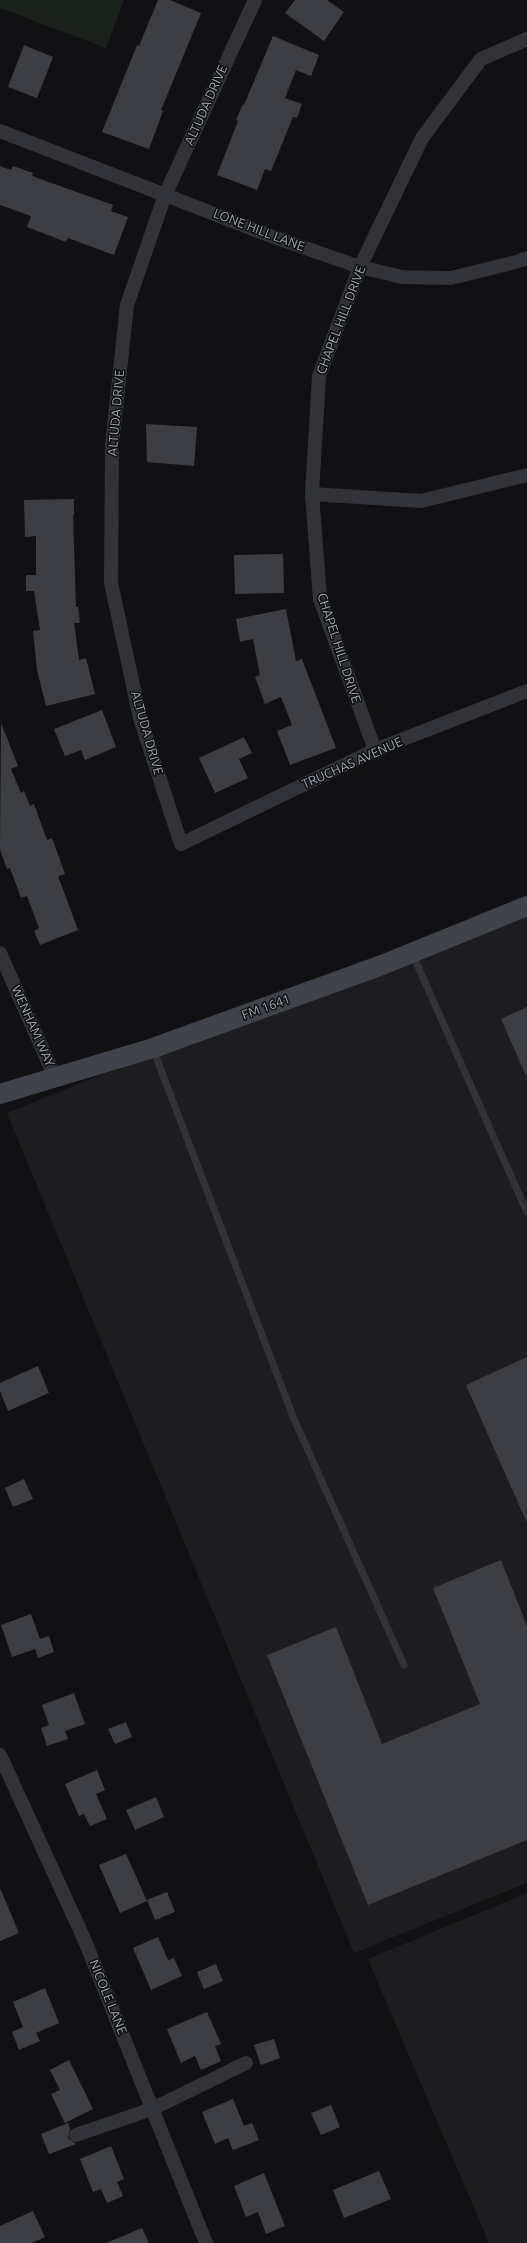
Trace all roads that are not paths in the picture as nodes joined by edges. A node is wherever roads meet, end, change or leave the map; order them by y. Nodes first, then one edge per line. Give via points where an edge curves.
1 (255, 0) edge
2 (527, 39) edge
3 (0, 131) edge
4 (165, 195) junction
5 (527, 258) edge
6 (360, 267) junction
7 (527, 475) edge
8 (312, 494) junction
9 (527, 691) edge
10 (375, 750) junction
11 (181, 844) joint
12 (527, 906) edge
13 (0, 952) edge
14 (412, 953) junction
15 (152, 1048) junction
16 (55, 1077) junction
17 (0, 1094) edge
18 (527, 1212) edge
19 (404, 1664) dead end
20 (0, 1754) edge
21 (246, 2063) dead end
22 (152, 2109) junction
23 (76, 2135) dead end
24 (206, 2243) edge

1 - 4 street, ALTUDA DRIVE
2 - 6 street, CHAPEL HILL DRIVE via 481,59 427,132
3 - 4 street, LONE HILL LANE
4 - 6 street, LONE HILL LANE
4 - 11 street, ALTUDA DRIVE via 127,305 112,445 111,583 140,718
5 - 6 street, LONE HILL LANE via 451,278 402,276
6 - 8 street, CHAPEL HILL DRIVE via 319,376
7 - 8 street via 421,501
8 - 10 street, CHAPEL HILL DRIVE via 320,599
9 - 10 street, TRUCHAS AVENUE
10 - 11 street, TRUCHAS AVENUE
12 - 14 main road, FM 1641 / FM 1641
13 - 16 street, WENHAM WAY
14 - 15 main road, FM 1641 / FM 1641
14 - 18 lane
15 - 16 main road, FM 1641 / FM 1641
15 - 19 lane via 294,1419
16 - 17 main road, FM 1641 / FM 1641
20 - 22 street, NICOLE LANE via 85,1941
21 - 22 street
22 - 23 street
22 - 24 street, NICOLE LANE

